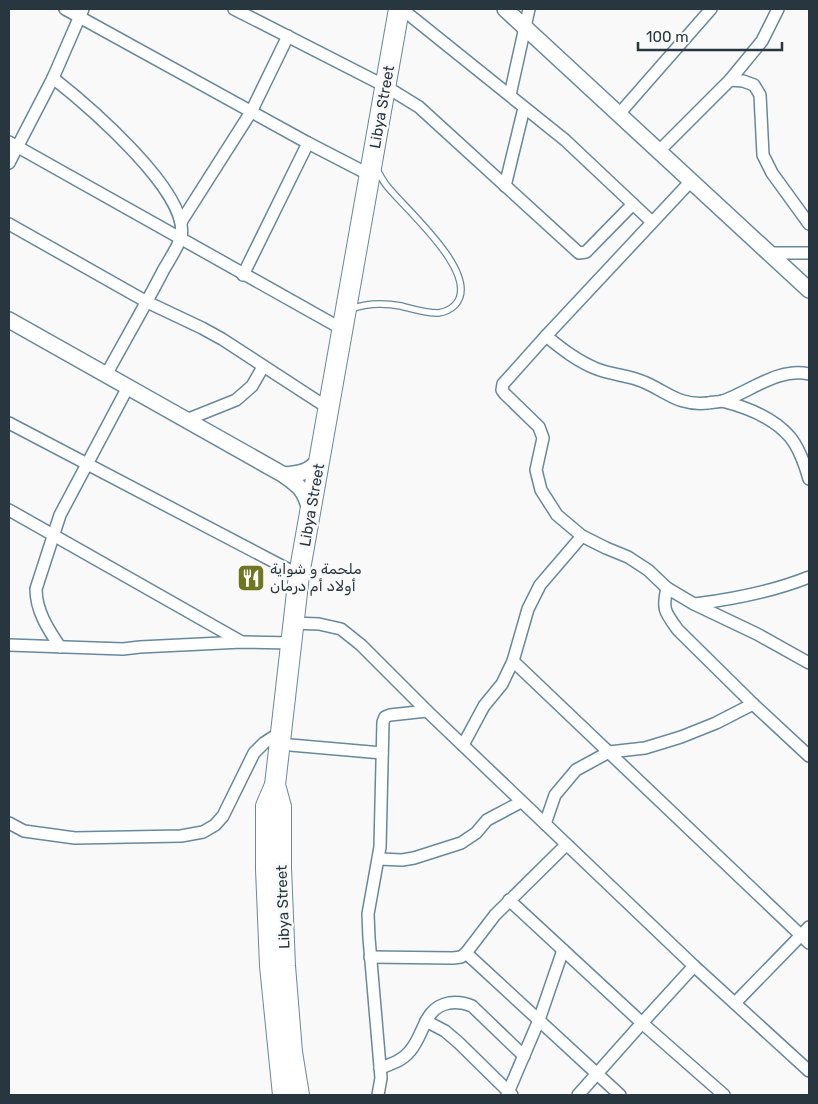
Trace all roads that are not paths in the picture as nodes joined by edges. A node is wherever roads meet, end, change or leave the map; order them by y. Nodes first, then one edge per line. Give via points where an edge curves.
1 (65, 9) edge
2 (234, 9) edge
3 (400, 9) edge
4 (505, 9) edge
5 (529, 9) edge
6 (710, 9) edge
7 (778, 9) edge
8 (82, 13) edge
9 (526, 28) junction
10 (288, 36) junction
11 (53, 78) junction
12 (730, 80) junction
13 (385, 86) junction
14 (510, 96) junction
15 (524, 108) junction
16 (251, 112) junction
17 (619, 114) junction
18 (308, 143) junction
19 (14, 144) edge
20 (658, 151) junction
21 (9, 163) edge
22 (371, 168) junction
23 (690, 181) junction
24 (505, 186) junction
25 (633, 204) junction
26 (181, 222) junction
27 (652, 222) junction
28 (9, 224) edge
29 (809, 224) edge
30 (180, 238) junction
31 (770, 253) junction
32 (809, 253) edge
33 (243, 275) junction
34 (809, 290) edge
35 (147, 302) junction
36 (9, 320) edge
37 (343, 320) junction
38 (546, 336) junction
39 (263, 367) junction
40 (809, 374) edge
41 (106, 375) junction
42 (128, 387) junction
43 (722, 401) junction
44 (328, 408) junction
45 (186, 420) junction
46 (9, 422) edge
47 (320, 460) junction
48 (88, 462) junction
49 (284, 475) junction
50 (809, 479) edge
51 (9, 510) edge
52 (310, 512) junction
53 (52, 535) junction
54 (582, 536) junction
55 (299, 575) junction
56 (809, 577) edge
57 (667, 588) junction
58 (694, 604) junction
59 (292, 633) junction
60 (242, 642) junction
61 (9, 645) edge
62 (60, 647) junction
63 (513, 661) junction
64 (809, 663) edge
65 (753, 704) junction
66 (427, 712) junction
67 (280, 738) junction
68 (463, 745) junction
69 (609, 752) junction
70 (382, 753) junction
71 (809, 756) edge
72 (275, 786) junction
73 (521, 802) junction
74 (9, 823) edge
75 (545, 824) junction
76 (566, 845) junction
77 (378, 859) junction
78 (509, 900) junction
79 (807, 935) edge
80 (563, 950) junction
81 (466, 953) junction
82 (370, 957) junction
83 (694, 966) junction
84 (735, 1004) junction
85 (539, 1020) junction
86 (426, 1022) junction
87 (642, 1022) junction
88 (524, 1056) junction
89 (380, 1068) junction
90 (809, 1071) edge
91 (597, 1074) junction
92 (381, 1094) edge
93 (509, 1094) edge
94 (283, 1095) edge
95 (299, 1095) edge
96 (578, 1095) edge
97 (620, 1095) edge
98 (724, 1095) edge

1 - 8 street
2 - 10 street
3 - 13 highway, Libya Street
3 - 14 street
4 - 9 street
5 - 9 street
6 - 17 street
7 - 12 street via 762,41
8 - 11 street
8 - 16 street
9 - 14 street
9 - 17 street
10 - 13 street
10 - 16 street
11 - 19 street
11 - 26 street via 84,102 148,167 170,197
12 - 20 street
12 - 29 street via 754,85 760,95 763,155
13 - 22 highway, Libya Street
13 - 24 street via 419,107
14 - 15 street
15 - 24 street
15 - 25 street via 565,140
16 - 18 street
16 - 26 street
17 - 20 street
18 - 22 street
18 - 33 street
19 - 21 street
19 - 30 street
20 - 23 street
22 - 37 highway, Libya Street
22 - 37 lane via 417,218 450,261 459,275 461,289 458,302 449,311 438,313 371,304 360,306
23 - 27 street
23 - 31 street
24 - 25 street via 583,253
25 - 27 street
26 - 30 street
27 - 38 street
28 - 35 street
30 - 33 street
30 - 35 street
31 - 32 street
31 - 34 street
33 - 37 street
35 - 39 street via 222,339
35 - 41 street
36 - 41 street
37 - 44 highway, Libya Street
38 - 43 street via 574,359 645,382 682,402
38 - 54 street via 503,384 502,390 539,427 543,438 536,470 541,490 557,515
39 - 44 street
39 - 45 street via 252,386 236,400
40 - 43 street via 785,375
41 - 42 street
42 - 45 street
42 - 48 street
43 - 50 street via 768,418 790,437
44 - 47 highway, Libya Street
45 - 49 street
46 - 48 street
47 - 49 street via 308,471
47 - 52 highway, Libya Street
48 - 53 street
48 - 55 street
49 - 52 street via 302,489
51 - 53 street
52 - 55 highway, Libya Street
53 - 60 street
53 - 62 street via 36,589 36,601 48,630
54 - 57 street via 628,557
54 - 63 street via 540,585 528,609
55 - 59 highway, Libya Street
56 - 58 street via 744,597
57 - 58 street
57 - 65 street via 664,604 678,630
58 - 64 street
59 - 60 street
59 - 66 street via 319,624 341,629
59 - 67 highway, Libya Street
60 - 62 street via 123,649
61 - 62 street
63 - 68 street
63 - 69 street
65 - 69 street via 682,737 645,748
65 - 71 street
66 - 68 street
66 - 70 street via 386,717
67 - 70 street
67 - 72 highway, Libya Street
67 - 74 street via 264,743 254,753 223,816 203,832 181,836 75,838 24,831
68 - 73 street
69 - 75 street via 576,770 555,795
69 - 79 street
70 - 77 street
72 - 94 highway via 266,806 266,869 270,966
72 - 95 highway, Libya Street via 282,807 285,966
73 - 75 street
73 - 77 street via 488,820 461,843 408,859
75 - 76 street
76 - 78 street
76 - 83 street
77 - 82 street via 368,914
78 - 80 street
78 - 81 street
79 - 84 street
80 - 85 street
80 - 87 street
81 - 82 street via 454,958
81 - 85 street
82 - 89 street
83 - 84 street
83 - 87 street
84 - 90 street
85 - 88 street
85 - 91 street
86 - 88 street via 433,1010 441,1005 465,1003
86 - 89 street via 409,1053 401,1060
86 - 93 street via 459,1043
87 - 91 street
87 - 98 street
88 - 93 street
89 - 92 street
91 - 96 street
91 - 97 street

